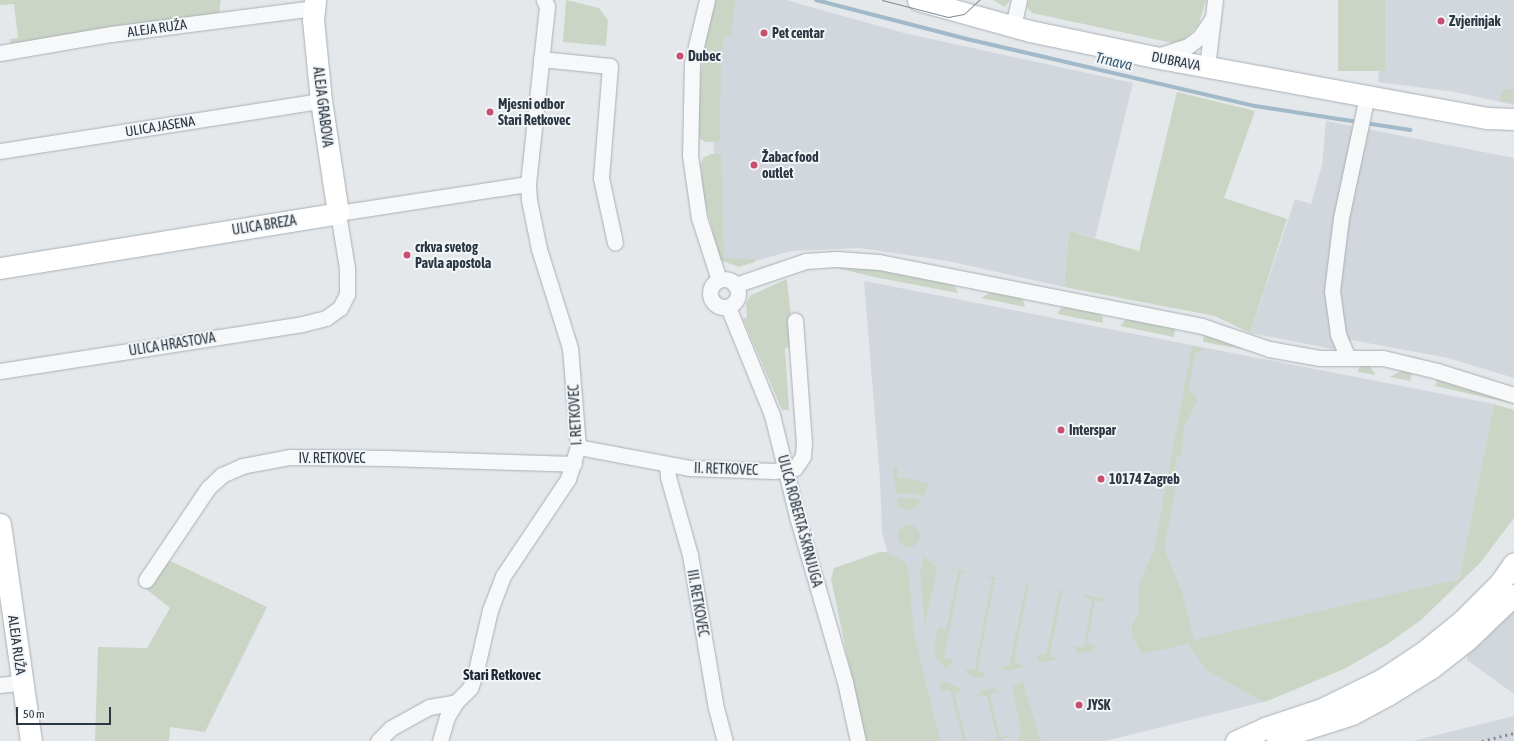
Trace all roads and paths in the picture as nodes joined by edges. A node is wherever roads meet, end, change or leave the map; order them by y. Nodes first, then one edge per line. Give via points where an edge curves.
1 (544, 0) edge
2 (707, 0) edge
3 (918, 0) edge
4 (1019, 0) edge
5 (1215, 0) edge
6 (314, 4) edge
7 (1212, 19) junction
8 (1013, 26) junction
9 (0, 53) edge
10 (1154, 57) junction
11 (541, 59) junction
12 (1207, 67) junction
13 (1367, 96) junction
14 (321, 101) junction
15 (1487, 118) junction
16 (1514, 119) edge
17 (1514, 130) edge
18 (0, 151) edge
19 (528, 184) junction
20 (338, 213) junction
21 (615, 243) dead end
22 (0, 268) edge
23 (719, 280) junction
24 (735, 285) junction
25 (728, 306) junction
26 (795, 320) dead end
27 (1348, 358) junction
28 (0, 371) edge
29 (1514, 395) edge
30 (578, 447) junction
31 (574, 464) junction
32 (667, 465) junction
33 (785, 470) junction
34 (0, 524) edge
35 (1514, 563) edge
36 (146, 580) dead end
37 (4, 583) edge
38 (1514, 595) edge
39 (22, 682) junction
40 (0, 685) edge
41 (456, 702) junction
42 (31, 741) edge
43 (378, 741) edge
44 (440, 741) edge
45 (725, 741) edge
46 (858, 741) edge
47 (1236, 741) edge
48 (1261, 741) edge

1 - 11 street, I. RETKOVEC via 547,6
2 - 23 street via 692,63 690,155 699,218
3 - 8 main road, DUBRAVA
4 - 8 street
5 - 7 street
6 - 9 street, ALEJA RUŽA
6 - 14 main road, ALEJA GRABOVA
7 - 10 street via 1200,37 1188,46
7 - 12 street
8 - 10 main road, DUBRAVA
10 - 12 main road, DUBRAVA
11 - 19 street, I. RETKOVEC
11 - 21 street via 610,66 601,178
12 - 13 main road, DUBRAVA
13 - 15 main road, DUBRAVA
13 - 27 street via 1341,218 1332,291 1338,334
14 - 18 street, ULICA JASENA
14 - 20 main road, ALEJA GRABOVA
15 - 16 main road
15 - 17 main road
19 - 20 street, ULICA BREZA
19 - 30 street, I. RETKOVEC via 539,250 570,348
20 - 22 main road, ULICA BREZA
20 - 28 street, ULICA HRASTOVA via 347,268 347,294 340,308 326,318 302,324
23 - 24 street via 728,280
23 - 25 street via 710,290 712,299 717,305
24 - 25 street via 737,298
24 - 27 street via 806,261 856,259 1194,325 1270,348 1320,358
25 - 33 street, ULICA ROBERTA ŠKRNJUGA via 772,415
26 - 33 street via 804,443 800,464
27 - 29 street via 1370,356 1390,360
30 - 31 street, I. RETKOVEC
30 - 32 street, II. RETKOVEC
31 - 36 street, IV. RETKOVEC via 290,457 242,466 222,475 208,488
31 - 41 street, I. RETKOVEC via 568,479 503,576 490,610 475,676 470,688
32 - 33 street, II. RETKOVEC
32 - 45 street, III. RETKOVEC via 668,477 690,554 716,708
33 - 46 street, ULICA ROBERTA ŠKRNJUGA via 845,682
34 - 37 main road, ALEJA RUŽA
35 - 47 main road via 1500,582 1463,620 1425,651 1383,679 1322,709 1265,728
37 - 39 main road, ALEJA RUŽA
38 - 48 main road via 1447,656 1389,694 1352,714 1314,728
39 - 40 street
39 - 42 main road, ALEJA RUŽA
41 - 43 street via 429,707 391,728
41 - 44 street, I. RETKOVEC via 447,718

